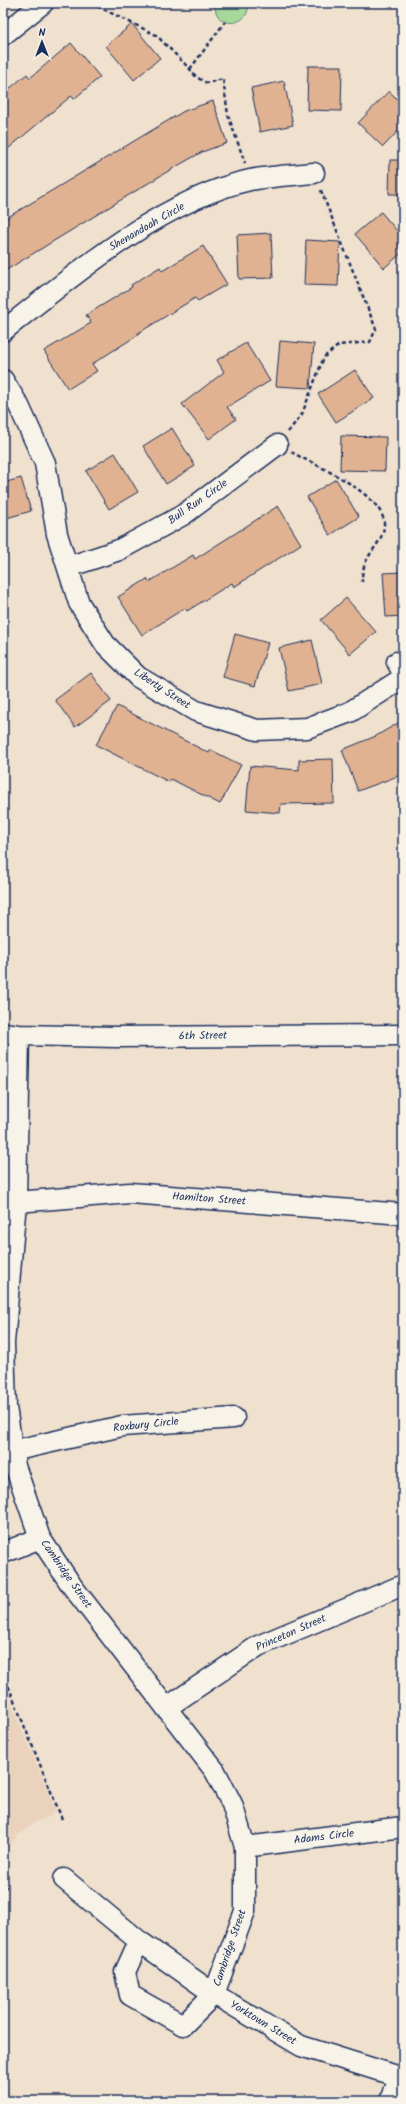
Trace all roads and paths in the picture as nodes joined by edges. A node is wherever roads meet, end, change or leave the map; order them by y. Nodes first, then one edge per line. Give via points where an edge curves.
1 (43, 3) edge
2 (91, 3) edge
3 (225, 22) dead end
4 (3, 34) edge
5 (190, 69) junction
6 (314, 173) joint
7 (251, 180) junction
8 (3, 331) edge
9 (3, 380) edge
10 (277, 445) junction
11 (3, 555) edge
12 (9, 555) dead end
13 (68, 567) junction
14 (362, 582) dead end
15 (9, 633) dead end
16 (3, 636) edge
17 (401, 671) edge
18 (11, 1034) edge
19 (403, 1035) edge
20 (16, 1202) junction
21 (403, 1214) edge
22 (3, 1343) edge
23 (234, 1418) dead end
24 (12, 1451) junction
25 (40, 1538) junction
26 (3, 1553) edge
27 (403, 1585) edge
28 (3, 1673) edge
29 (166, 1708) junction
30 (62, 1819) dead end
31 (403, 1828) edge
32 (245, 1847) junction
33 (64, 1879) dead end
34 (3, 1887) edge
35 (7, 1887) dead end
36 (139, 1941) junction
37 (214, 1994) junction
38 (400, 2078) edge
39 (390, 2101) edge

1 - 4 street
2 - 5 path via 156,35
3 - 5 path
5 - 7 path via 196,78 206,83 223,79 228,114
6 - 7 street, Shenandoah Circle
6 - 10 path via 376,329 370,342 339,345 324,358 302,414
7 - 8 street, Shenandoah Circle via 214,191 179,207 113,246
9 - 13 street, Liberty Street via 19,406 45,463 57,534
10 - 13 street, Bull Run Circle via 183,515 119,550
10 - 14 path via 350,484 368,496 379,509 385,525 380,540 364,566
11 - 12 path
13 - 17 street, Liberty Street via 79,603 105,644 138,677 196,711 257,730 307,728 350,712
15 - 16 path
18 - 19 street, 6th Street via 124,1037
18 - 20 street, Cambridge Street
20 - 21 street, Hamilton Street via 130,1192
20 - 22 street, Cambridge Street
22 - 24 street, Cambridge Street via 6,1407
23 - 24 street, Roxbury Circle via 122,1426
24 - 25 street, Cambridge Street
25 - 26 street
25 - 29 street, Cambridge Street via 72,1586
27 - 29 street, Princeton Street via 258,1646
28 - 30 path
29 - 32 street, Cambridge Street via 215,1772 232,1804
31 - 32 street, Adams Circle
32 - 37 street, Cambridge Street via 245,1911
33 - 36 street, Yorktown Street
34 - 35 path
36 - 37 street, Yorktown Street
36 - 37 street via 125,1972 130,1995 183,2025
37 - 38 street, Yorktown Street via 302,2046
38 - 39 street

